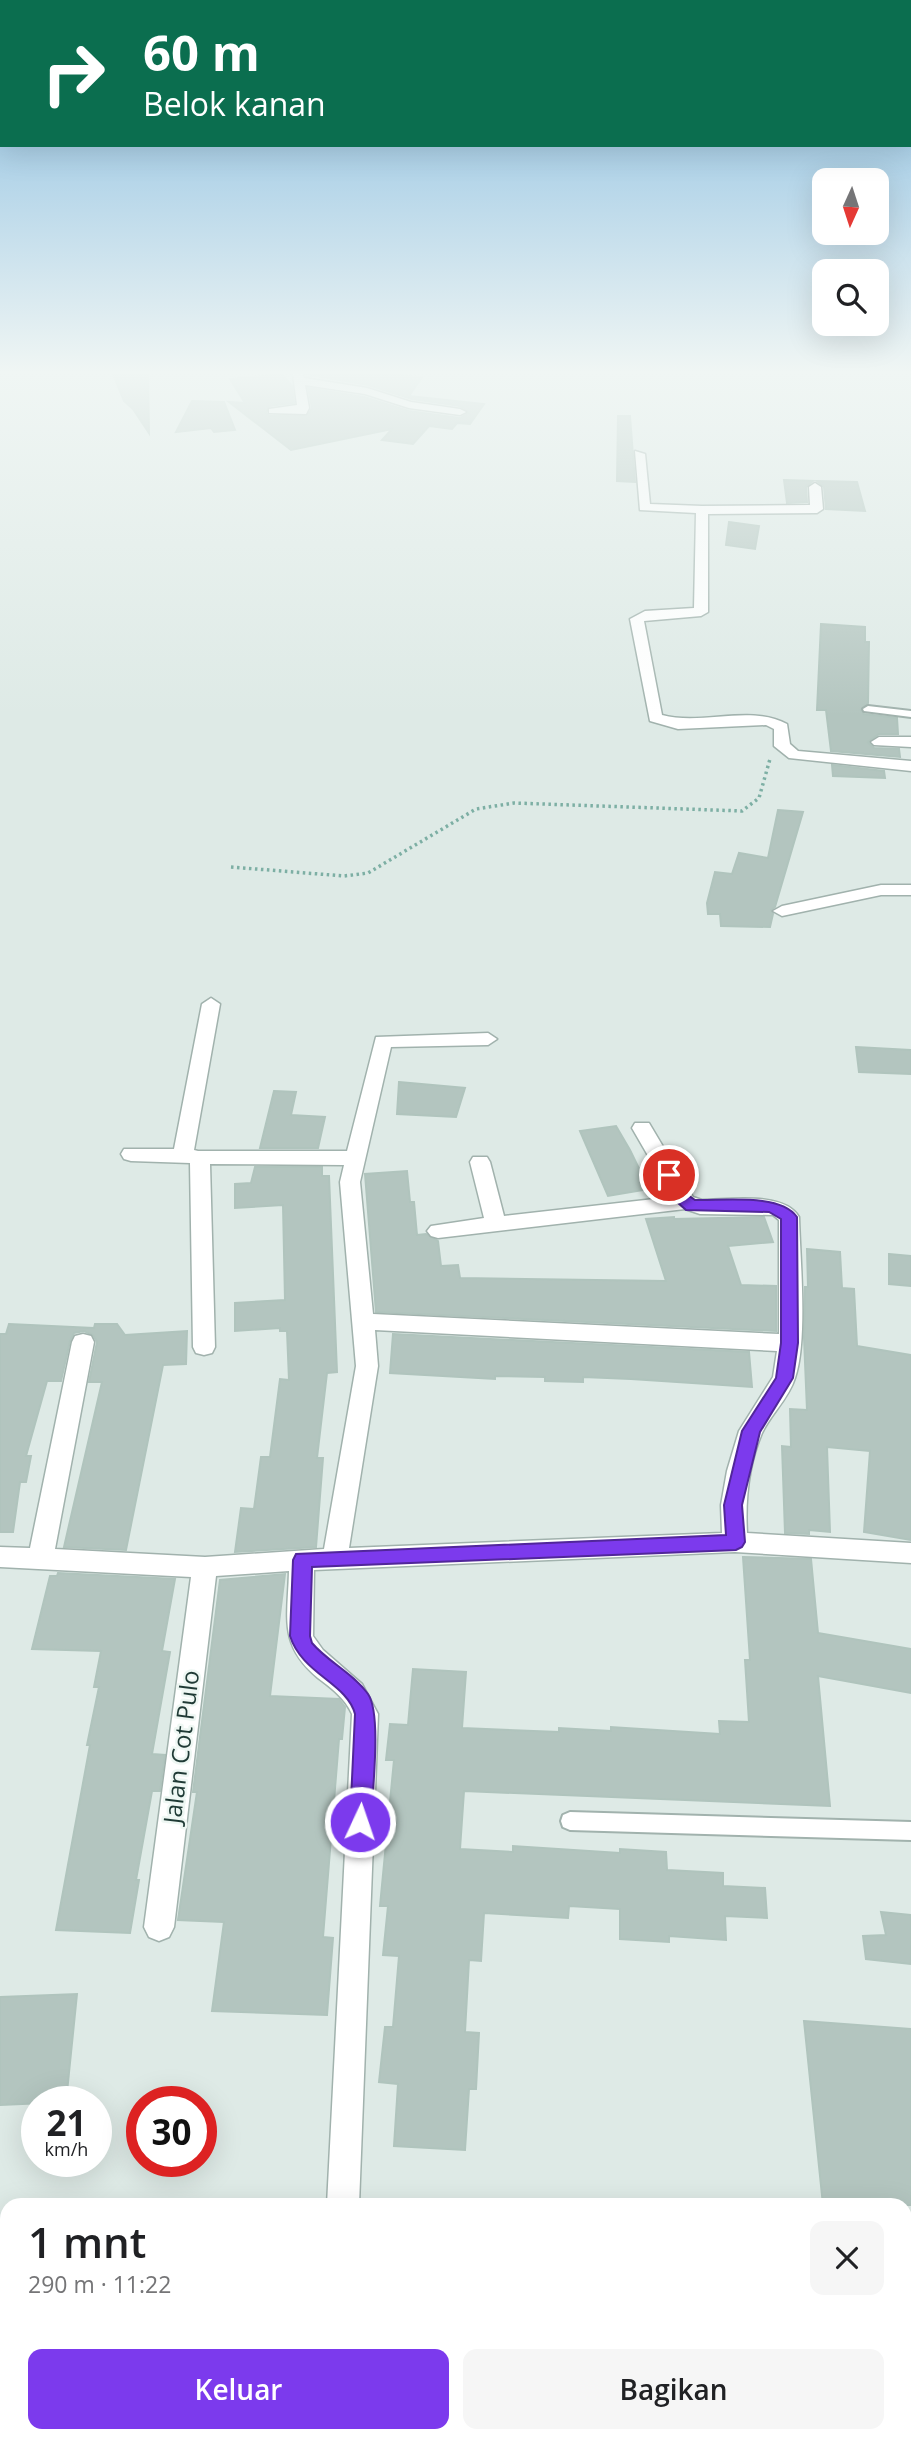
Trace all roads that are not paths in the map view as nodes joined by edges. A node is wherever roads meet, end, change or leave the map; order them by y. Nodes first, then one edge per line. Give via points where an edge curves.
1 (642, 488) edge
2 (815, 488) edge
3 (702, 510) junction
4 (868, 709) dead end
5 (911, 714) edge
6 (879, 742) dead end
7 (911, 742) edge
8 (911, 766) edge
9 (911, 890) edge
10 (782, 911) dead end
11 (211, 1004) dead end
12 (488, 1039) dead end
13 (642, 1128) dead end
14 (131, 1154) dead end
15 (192, 1157) junction
16 (355, 1158) junction
17 (480, 1162) dead end
18 (686, 1202) junction
19 (496, 1224) junction
20 (438, 1231) dead end
21 (363, 1321) junction
22 (83, 1342) dead end
23 (789, 1343) junction
24 (204, 1347) dead end
25 (736, 1542) junction
26 (911, 1553) edge
27 (0, 1557) edge
28 (41, 1557) junction
29 (302, 1560) junction
30 (335, 1560) junction
31 (205, 1567) junction
32 (570, 1821) dead end
33 (911, 1831) edge
34 (159, 1927) dead end
35 (343, 2198) edge

1 - 3 street via 643,507
2 - 3 street via 817,509
3 - 8 street via 701,612 636,619 655,718 678,724 769,720 782,727 786,751 805,757
4 - 5 lane
6 - 7 street
9 - 10 street via 881,890
11 - 15 street
12 - 16 street via 383,1041
13 - 18 street
14 - 15 street
15 - 16 street
15 - 24 street
16 - 21 street via 350,1182
17 - 19 street
18 - 19 street
18 - 23 street via 700,1207 769,1207 789,1217
19 - 20 street
21 - 23 street
21 - 30 street via 367,1366
22 - 28 street
23 - 25 street via 785,1378 751,1431 739,1471 733,1505
25 - 26 street
25 - 30 street
27 - 28 street
28 - 31 street
29 - 30 street
29 - 31 street
29 - 35 street via 300,1636 304,1647 354,1692 365,1714
31 - 34 street, Jalan Cot Pulo
32 - 33 lane

